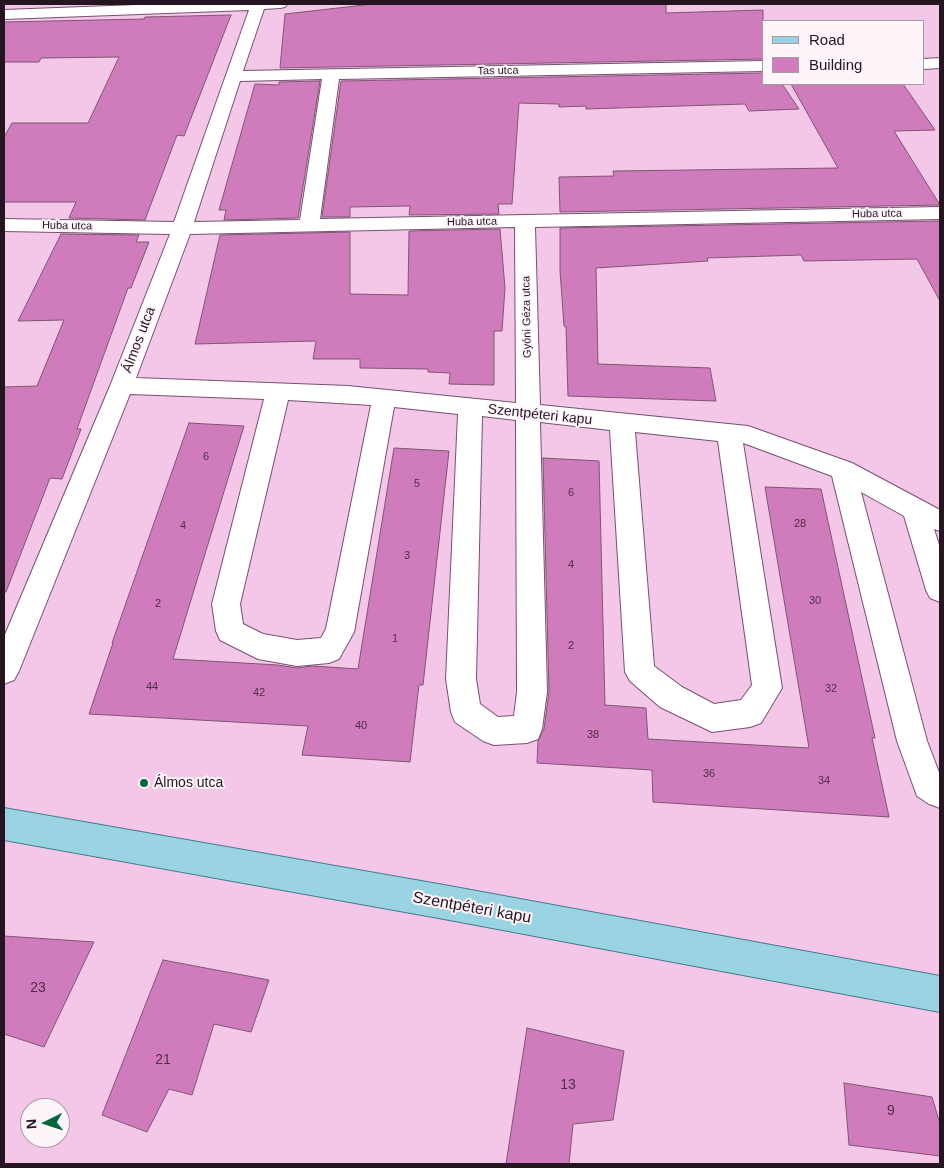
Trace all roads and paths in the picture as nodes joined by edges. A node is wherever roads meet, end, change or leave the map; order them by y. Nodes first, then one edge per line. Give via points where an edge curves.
1 (258, 4) edge
2 (280, 4) edge
3 (4, 14) edge
4 (940, 63) edge
5 (924, 64) edge
6 (762, 66) edge
7 (331, 74) junction
8 (234, 76) junction
9 (940, 213) edge
10 (525, 221) junction
11 (4, 225) edge
12 (309, 225) junction
13 (182, 228) junction
14 (122, 386) junction
15 (278, 391) junction
16 (384, 398) junction
17 (470, 407) junction
18 (528, 413) junction
19 (622, 424) junction
20 (729, 433) junction
21 (843, 470) junction
22 (915, 510) junction
23 (940, 521) edge
24 (940, 590) edge
25 (4, 671) edge
26 (940, 793) edge
27 (4, 824) edge
28 (940, 994) edge

1 - 2 street
1 - 3 street
1 - 8 street, Álmos utca
4 - 5 street
6 - 7 street, Tas utca
7 - 8 street, Tas utca
7 - 12 street
8 - 13 street, Álmos utca
9 - 10 street, Huba utca
10 - 12 street, Huba utca
10 - 18 street, Gyóni Géza utca
11 - 13 street, Huba utca
12 - 13 street, Huba utca
13 - 14 street, Álmos utca
14 - 15 street, Szentpéteri kapu
14 - 25 street, Álmos utca
15 - 16 street, Szentpéteri kapu
15 - 16 street via 226,604 230,631 258,646 297,653 329,650 340,632
16 - 17 street, Szentpéteri kapu
17 - 18 street, Szentpéteri kapu
17 - 18 street, Gyóni Géza utca via 462,679 466,712 494,732 527,729 532,692
18 - 19 street, Szentpéteri kapu
19 - 20 street, Szentpéteri kapu
19 - 20 street via 640,672 671,697 712,718 750,713 767,688
20 - 21 street, Szentpéteri kapu via 748,435
21 - 22 street, Szentpéteri kapu
21 - 26 street via 912,741 928,785
22 - 23 street, Szentpéteri kapu
22 - 24 street
27 - 28 main road, Szentpéteri kapu

